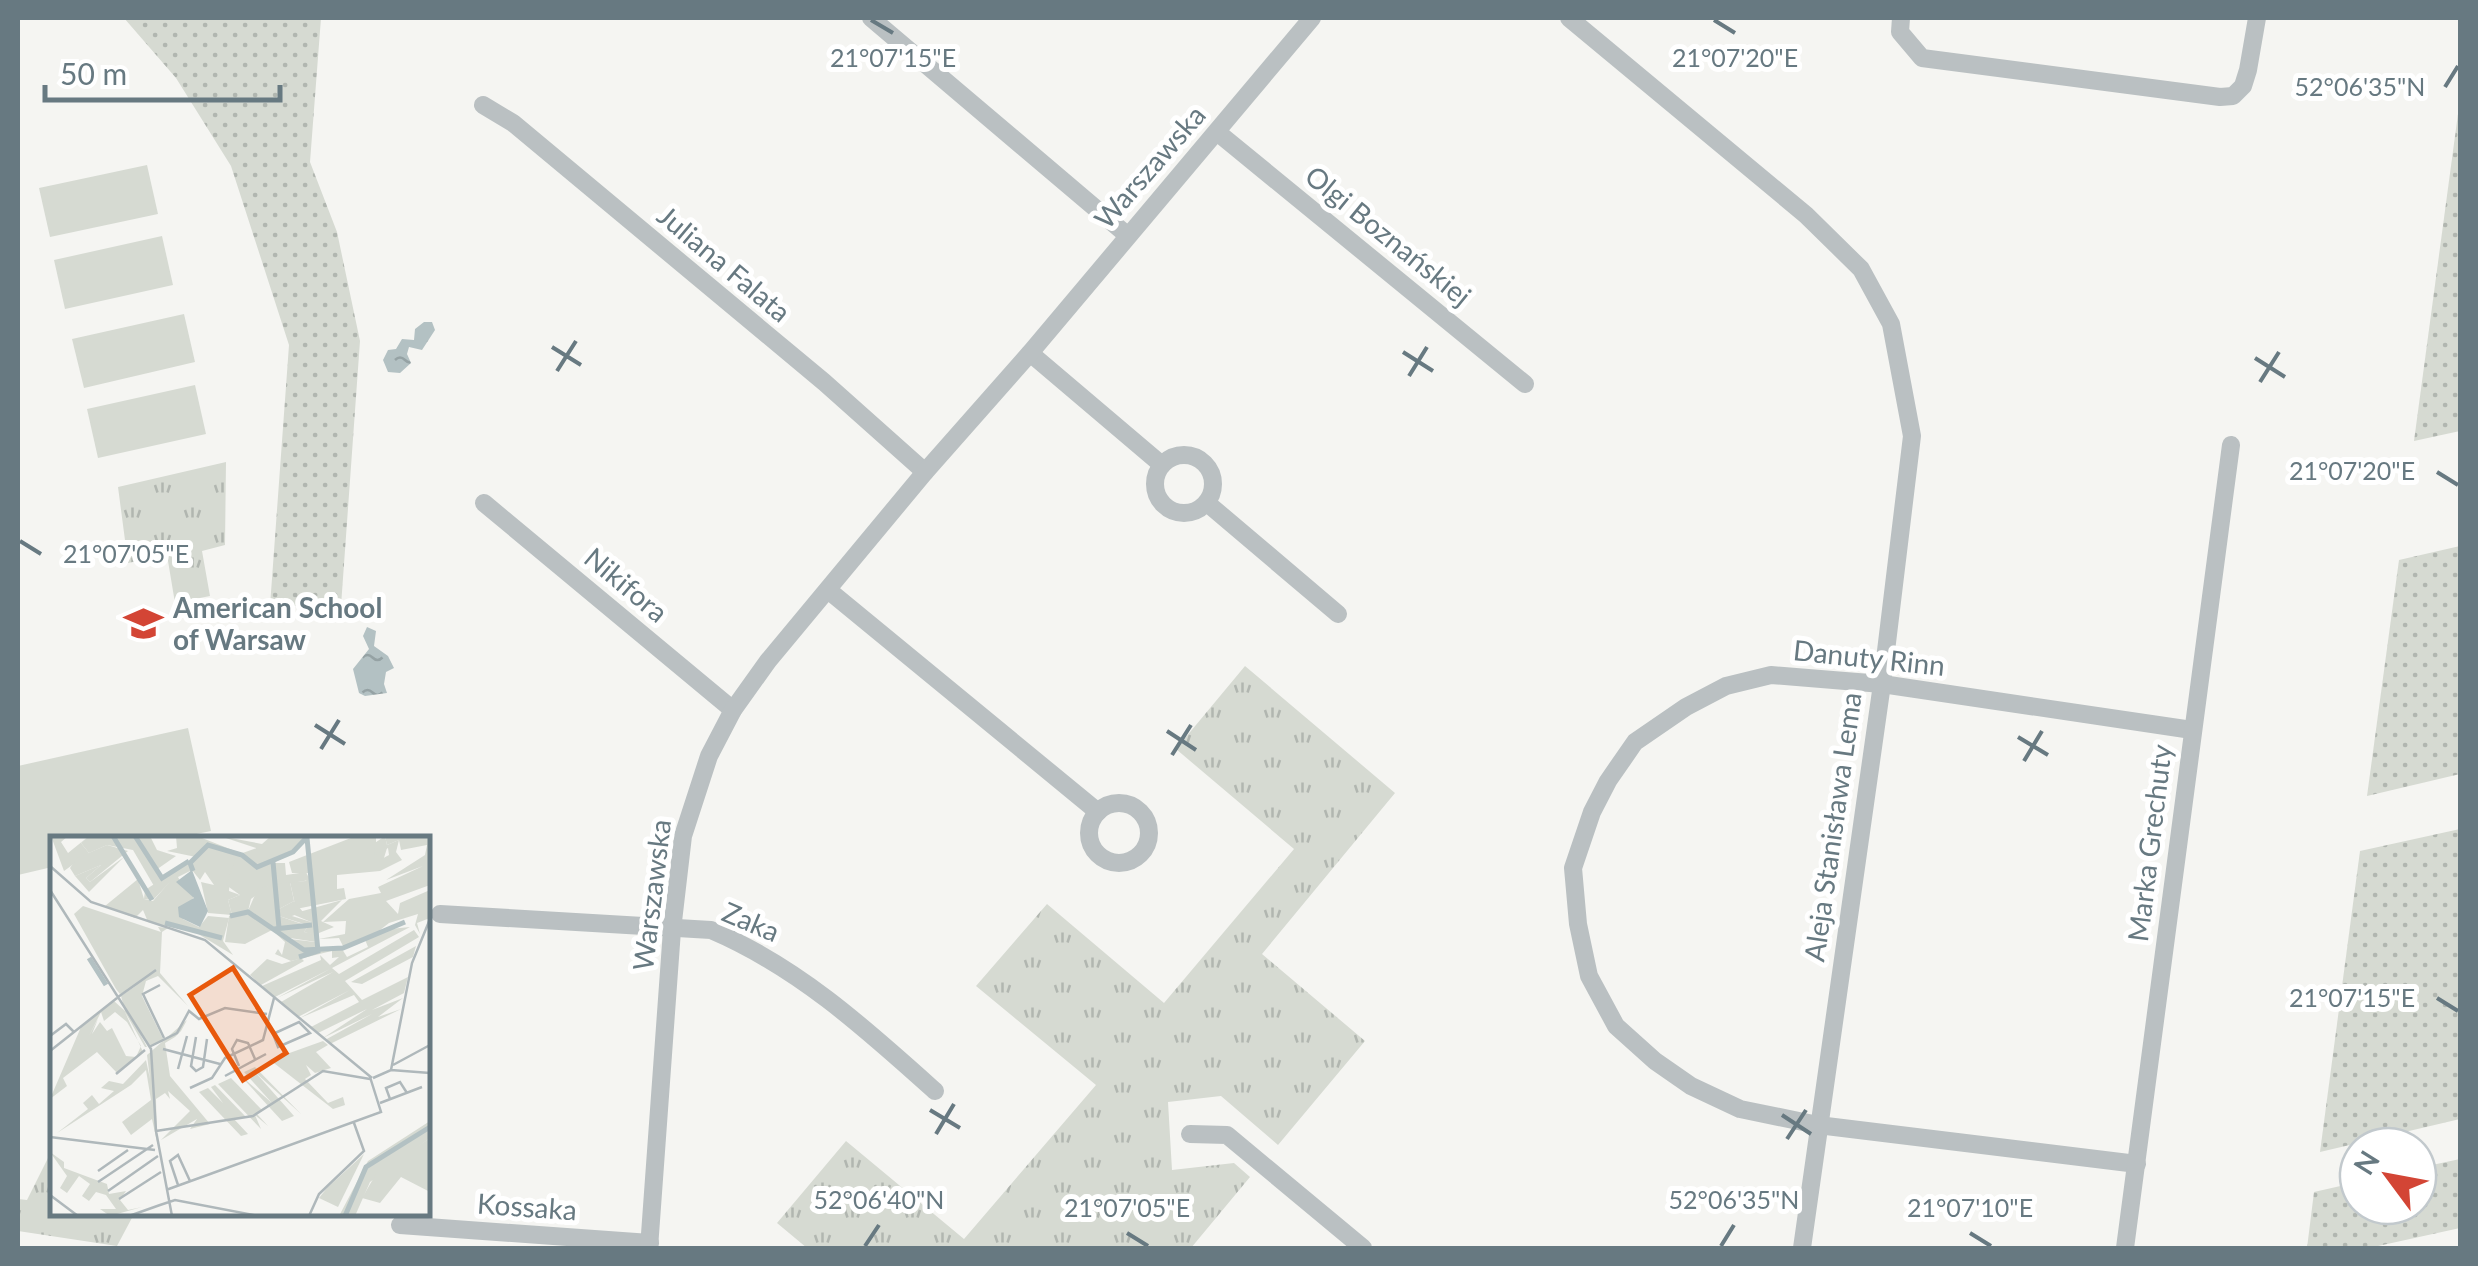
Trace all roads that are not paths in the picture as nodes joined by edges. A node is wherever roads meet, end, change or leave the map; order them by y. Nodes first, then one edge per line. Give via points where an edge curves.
1 (871, 18) edge
2 (1312, 18) edge
3 (1901, 18) edge
4 (2257, 18) edge
5 (1575, 19) edge
6 (483, 105) dead end
7 (1216, 132) junction
8 (1128, 235) junction
9 (1030, 353) junction
10 (1524, 384) dead end
11 (2230, 445) dead end
12 (1162, 465) junction
13 (925, 472) junction
14 (1207, 503) junction
15 (484, 504) dead end
16 (828, 590) junction
17 (1338, 614) dead end
18 (1882, 684) junction
19 (734, 710) junction
20 (2192, 730) junction
21 (1098, 812) dead end
22 (440, 914) dead end
23 (672, 930) junction
24 (936, 1091) dead end
25 (1818, 1125) junction
26 (1190, 1134) dead end
27 (2137, 1164) junction
28 (400, 1225) dead end
29 (649, 1246) edge
30 (1363, 1248) edge
31 (1802, 1248) edge
32 (2125, 1248) edge

1 - 8 street
2 - 7 street, Warszawska
3 - 4 street via 1900,32 1922,58 2220,98 2242,86
5 - 18 street, Aleja Stanisława Lema via 1806,215 1861,270 1891,324 1912,436
6 - 13 street, Juliana Falata via 513,123
7 - 8 street, Warszawska
7 - 10 street, Olgi Boznańskiej
8 - 9 street, Warszawska
9 - 12 street
9 - 13 street, Warszawska
11 - 20 street, Marka Grechuty
12 - 14 street via 1188,455 1207,465 1214,486
12 - 14 street via 1155,480 1170,511 1194,512
13 - 16 street, Warszawska
14 - 17 street
15 - 19 street, Nikifora
16 - 19 street, Warszawska
16 - 21 street
18 - 20 street, Danuty Rinn
18 - 25 street, Aleja Stanisława Lema
18 - 25 street, Danuty Rinn via 1771,675 1726,686 1686,706 1635,742 1608,781 1573,868 1588,976 1616,1026 1692,1086 1740,1109
19 - 23 street, Warszawska via 709,756 682,836
20 - 27 street, Marka Grechuty
22 - 23 street, Zaka
23 - 24 street, Zaka via 711,930 798,975
23 - 29 street, Warszawska
25 - 27 street, Danuty Rinn
25 - 31 street, Aleja Stanisława Lema
26 - 30 street via 1227,1135
27 - 32 street, Marka Grechuty
28 - 29 street, Kossaka

